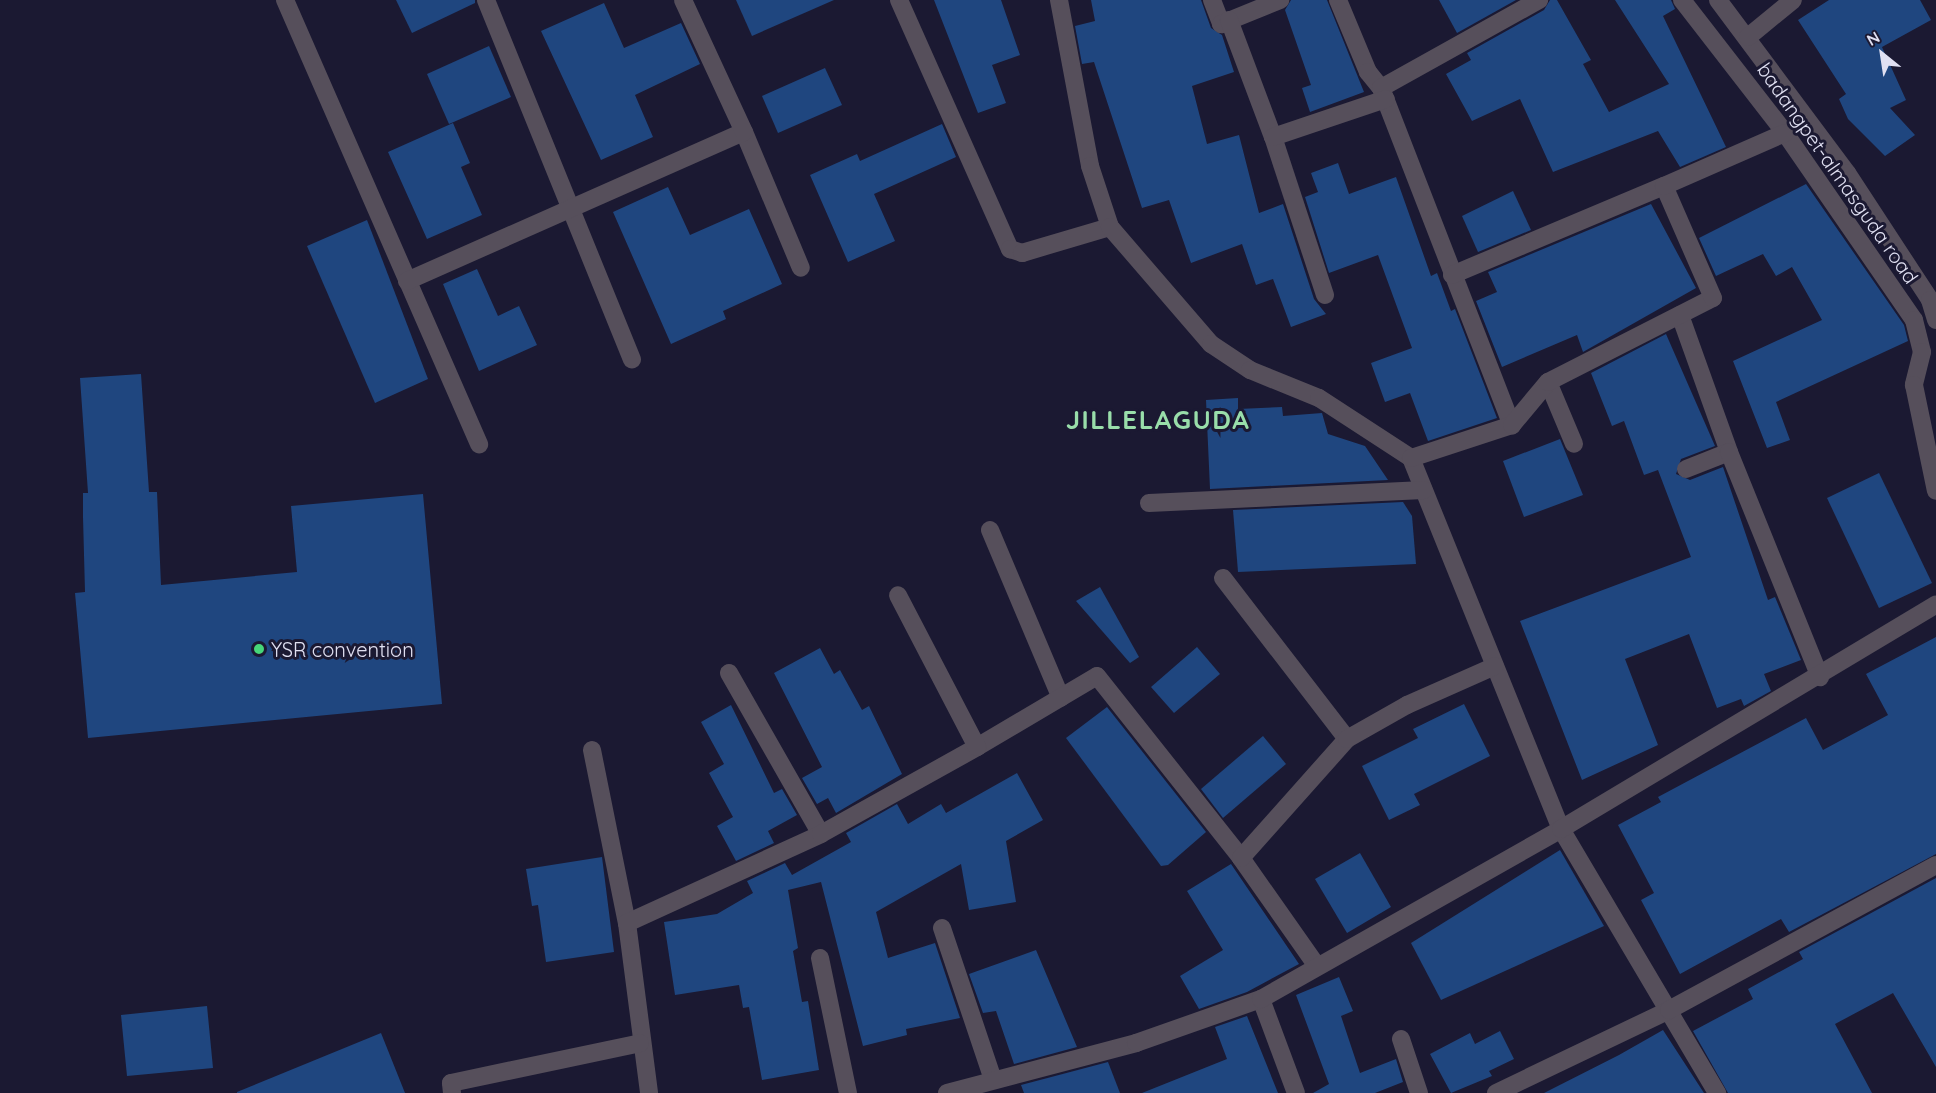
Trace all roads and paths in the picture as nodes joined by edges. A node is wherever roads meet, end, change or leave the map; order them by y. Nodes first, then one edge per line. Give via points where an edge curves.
1 (285, 0) edge
2 (486, 0) edge
3 (683, 0) edge
4 (898, 0) edge
5 (1059, 0) edge
6 (1212, 0) edge
7 (1280, 0) edge
8 (1338, 0) edge
9 (1539, 0) edge
10 (1682, 0) edge
11 (1718, 0) edge
12 (1793, 0) edge
13 (1228, 20) junction
14 (1748, 38) junction
15 (1384, 93) junction
16 (744, 132) junction
17 (1785, 133) junction
18 (1273, 137) junction
19 (1664, 186) junction
20 (571, 209) junction
21 (1110, 227) junction
22 (801, 268) dead end
23 (1452, 275) junction
24 (407, 281) junction
25 (1325, 295) dead end
26 (1680, 315) junction
27 (1936, 320) edge
28 (1929, 353) edge
29 (632, 359) dead end
30 (1548, 382) junction
31 (1512, 425) junction
32 (479, 444) dead end
33 (1574, 444) dead end
34 (1729, 452) junction
35 (1411, 458) junction
36 (1686, 469) dead end
37 (1424, 490) junction
38 (1936, 491) edge
39 (1149, 503) dead end
40 (990, 530) dead end
41 (1223, 578) dead end
42 (898, 595) dead end
43 (1936, 605) edge
44 (1495, 666) junction
45 (729, 673) dead end
46 (1820, 676) junction
47 (1061, 698) junction
48 (1347, 739) junction
49 (977, 747) junction
50 (592, 750) dead end
51 (1561, 829) junction
52 (821, 834) junction
53 (1241, 858) junction
54 (1936, 865) edge
55 (627, 924) junction
56 (942, 928) dead end
57 (820, 958) dead end
58 (1317, 966) junction
59 (1261, 999) junction
60 (1669, 1010) junction
61 (1401, 1039) dead end
62 (640, 1042) junction
63 (992, 1077) junction
64 (452, 1093) edge
65 (649, 1093) edge
66 (848, 1093) edge
67 (946, 1093) edge
68 (1296, 1093) edge
69 (1419, 1093) edge
70 (1496, 1093) edge
71 (1717, 1093) edge

1 - 24 street
2 - 20 street
3 - 16 street
4 - 21 street via 1010,249 1022,253
5 - 21 street via 1090,166
6 - 13 street via 1221,24
7 - 13 street
8 - 15 street via 1368,72
9 - 15 street
10 - 17 street, badangpet-almasguda road
11 - 14 street, badangpet-almasguda road
12 - 14 street
13 - 18 street
14 - 27 street, badangpet-almasguda road via 1847,173 1930,300
15 - 18 street
15 - 23 street
16 - 20 street
16 - 22 street
17 - 19 street
17 - 28 street, badangpet-almasguda road via 1914,320
18 - 25 street
19 - 23 street
19 - 26 street via 1713,298
20 - 24 street
20 - 29 street
21 - 35 street via 1211,344 1250,370 1319,398
23 - 31 street
24 - 32 street
26 - 30 street
26 - 34 street
28 - 38 street, badangpet-almasguda road via 1914,386
30 - 31 street
30 - 33 street
31 - 35 street
34 - 36 street
34 - 46 street
35 - 37 street
37 - 39 street
37 - 44 street
40 - 47 street
41 - 48 street
42 - 49 street
43 - 46 street
44 - 48 street via 1407,705
44 - 51 street
45 - 52 street
46 - 51 street
47 - 49 street
47 - 53 street via 1097,676
48 - 53 street
49 - 52 street
50 - 55 street
51 - 58 street
51 - 60 street
52 - 55 street
53 - 58 street
54 - 60 street
55 - 62 street
56 - 63 street
57 - 66 street
58 - 59 street
59 - 63 street via 1136,1043
59 - 68 street
60 - 70 street
60 - 71 street
61 - 69 street
62 - 64 street via 451,1083
62 - 65 street
63 - 67 street

